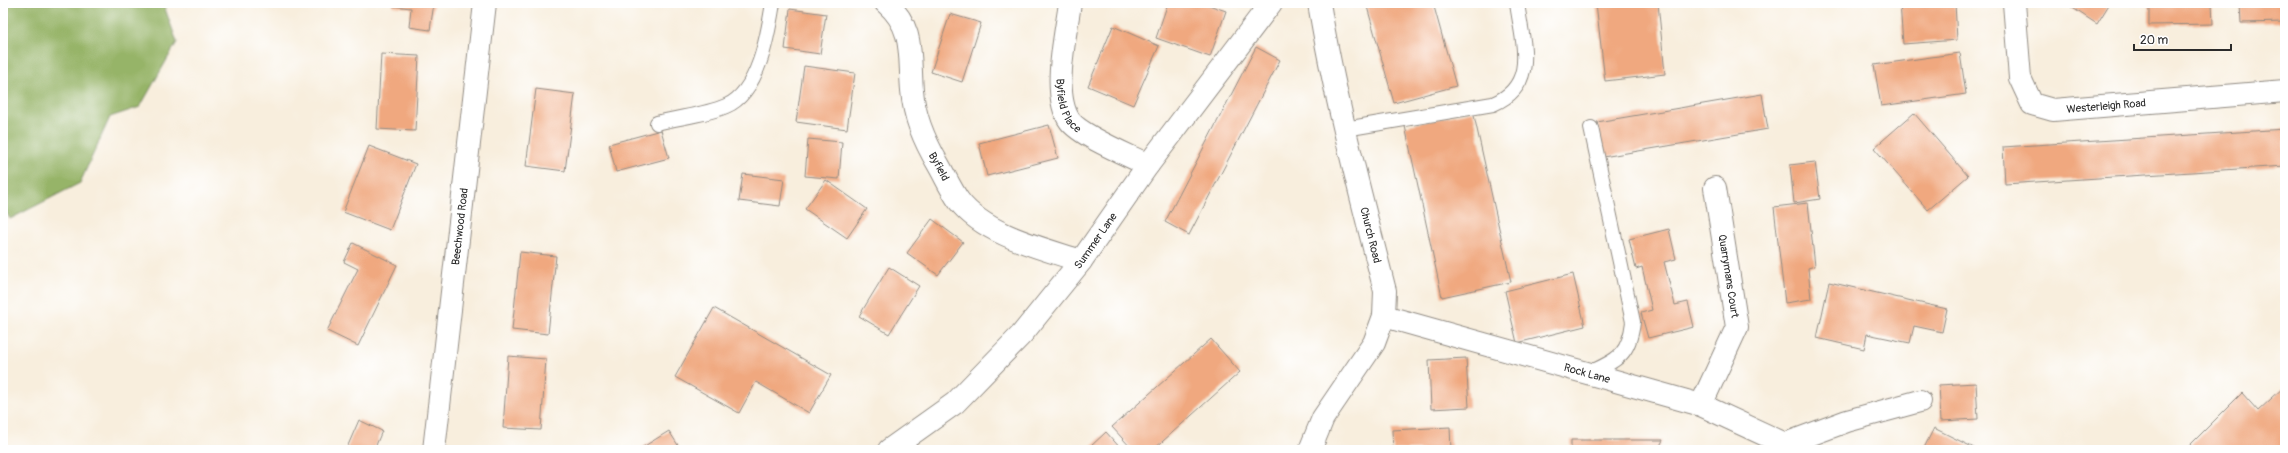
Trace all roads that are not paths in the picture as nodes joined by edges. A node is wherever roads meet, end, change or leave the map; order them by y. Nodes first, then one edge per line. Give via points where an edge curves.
1 (486, 3) edge
2 (773, 3) edge
3 (1070, 3) edge
4 (1271, 3) edge
5 (1319, 3) edge
6 (1517, 3) edge
7 (2014, 3) edge
8 (895, 6) edge
9 (2285, 91) edge
10 (656, 123) dead end
11 (1590, 128) dead end
12 (1345, 129) junction
13 (1148, 165) junction
14 (1716, 188) dead end
15 (1081, 261) junction
16 (1384, 316) junction
17 (1587, 374) junction
18 (1920, 401) dead end
19 (1701, 405) junction
20 (1788, 447) edge
21 (434, 450) edge
22 (889, 450) edge
23 (1310, 450) edge

1 - 21 street, Beechwood Road
2 - 10 lane via 761,58 746,89 727,106
3 - 13 street, Byfield Place via 1061,66 1061,96 1070,121 1085,133
4 - 13 street, Summer Lane
5 - 12 street, Church Road
6 - 12 lane via 1525,70 1520,81 1506,98 1493,104
7 - 9 street, Westerleigh Road via 2020,78 2032,104 2053,110
8 - 15 street, Byfield via 906,27 916,120 959,201 978,218 1008,236
11 - 17 lane via 1634,322 1631,340 1622,355
12 - 16 street, Church Road via 1385,291
13 - 15 street, Summer Lane
14 - 19 street, Quarrymans Court via 1737,327
15 - 22 street, Summer Lane via 1022,334 955,403
16 - 17 street, Rock Lane
16 - 23 street, Church Road via 1374,343 1322,418
17 - 19 street, Rock Lane
18 - 20 street, Rock Lane via 1847,422
19 - 20 street, Rock Lane

